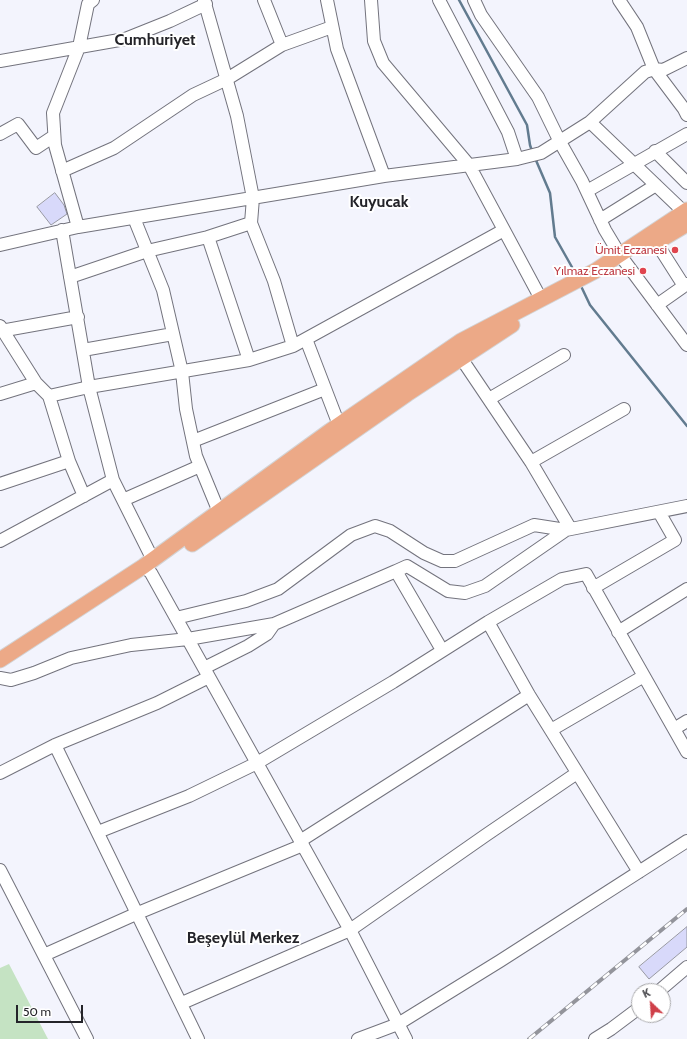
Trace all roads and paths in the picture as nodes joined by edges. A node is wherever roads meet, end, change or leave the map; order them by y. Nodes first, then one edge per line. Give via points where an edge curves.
1 (264, 0) edge
2 (327, 0) edge
3 (371, 0) edge
4 (439, 0) edge
5 (474, 0) edge
6 (619, 0) edge
7 (91, 1) edge
8 (205, 2) edge
9 (332, 27) junction
10 (282, 44) junction
11 (79, 47) junction
12 (687, 58) edge
13 (0, 61) edge
14 (654, 69) junction
15 (227, 79) junction
16 (684, 102) edge
17 (687, 115) edge
18 (590, 122) junction
19 (0, 134) edge
20 (687, 134) edge
21 (54, 136) junction
22 (560, 142) junction
23 (655, 151) junction
24 (522, 158) junction
25 (633, 164) junction
26 (469, 165) junction
27 (62, 171) junction
28 (384, 176) junction
29 (687, 183) edge
30 (656, 186) junction
31 (587, 191) junction
32 (253, 198) junction
33 (686, 215) edge
34 (134, 218) junction
35 (600, 220) junction
36 (251, 223) junction
37 (78, 227) junction
38 (62, 230) junction
39 (504, 230) junction
40 (208, 237) junction
41 (656, 242) junction
42 (0, 245) edge
43 (147, 250) junction
44 (622, 258) junction
45 (70, 277) junction
46 (686, 285) edge
47 (543, 302) junction
48 (657, 305) junction
49 (78, 317) junction
50 (1, 329) edge
51 (173, 334) junction
52 (306, 339) junction
53 (687, 345) edge
54 (294, 346) junction
55 (83, 350) junction
56 (564, 355) dead end
57 (461, 358) junction
58 (249, 360) junction
59 (182, 372) junction
60 (36, 383) junction
61 (89, 387) junction
62 (325, 389) junction
63 (0, 394) edge
64 (49, 396) junction
65 (488, 399) junction
66 (624, 409) dead end
67 (343, 430) junction
68 (193, 441) junction
69 (69, 461) junction
70 (531, 462) junction
71 (200, 466) junction
72 (113, 480) junction
73 (0, 484) edge
74 (84, 496) junction
75 (123, 500) junction
76 (687, 506) edge
77 (219, 512) junction
78 (659, 512) junction
79 (568, 529) junction
80 (0, 540) edge
81 (149, 566) junction
82 (396, 571) junction
83 (593, 588) junction
84 (687, 589) edge
85 (176, 618) junction
86 (488, 622) junction
87 (274, 624) junction
88 (618, 632) junction
89 (188, 639) junction
90 (18, 648) junction
91 (442, 650) junction
92 (0, 651) edge
93 (0, 660) edge
94 (0, 670) edge
95 (207, 673) junction
96 (644, 676) junction
97 (0, 678) edge
98 (529, 695) junction
99 (687, 721) edge
100 (551, 730) junction
101 (674, 730) junction
102 (56, 745) junction
103 (687, 752) edge
104 (257, 763) junction
105 (0, 773) edge
106 (578, 773) junction
107 (98, 832) junction
108 (687, 841) edge
109 (302, 843) junction
110 (0, 870) edge
111 (639, 872) junction
112 (138, 913) junction
113 (350, 930) junction
114 (44, 955) junction
115 (687, 967) edge
116 (668, 983) edge
117 (182, 1003) junction
118 (631, 1014) edge
119 (398, 1024) junction
120 (87, 1039) edge
121 (198, 1039) edge
122 (358, 1039) edge
123 (406, 1039) edge
124 (595, 1039) edge

1 - 10 street
2 - 9 street
3 - 26 street via 374,41 383,63
4 - 24 street
5 - 22 street via 481,15 538,97
6 - 14 street via 637,27
7 - 11 street via 88,4
8 - 11 street via 170,21 125,39
8 - 15 street
9 - 10 street
9 - 28 street via 337,49
10 - 15 street
11 - 13 street
11 - 21 street via 53,113
12 - 14 street via 663,70
14 - 16 street
14 - 18 street via 645,72
15 - 27 street via 193,95 114,148
15 - 32 street via 238,116
16 - 17 street
18 - 22 street
18 - 25 street
19 - 21 street via 18,124 36,148
20 - 23 street
21 - 27 street
22 - 24 street via 541,153
22 - 31 street
23 - 25 street
23 - 29 street
24 - 26 street
25 - 30 street
25 - 31 street
26 - 28 street
26 - 39 street
27 - 37 street
28 - 32 street
30 - 33 street
30 - 35 street
31 - 35 street
32 - 34 street
32 - 36 street
33 - 41 main road
33 - 44 main road
34 - 37 street
34 - 43 street
35 - 44 street
36 - 40 street
36 - 54 street via 274,281
37 - 38 street
38 - 42 street
38 - 45 street
39 - 47 street
39 - 52 street
40 - 43 street
40 - 58 street
41 - 44 main road
41 - 46 street
43 - 45 street
43 - 51 street via 163,290
44 - 47 main road
44 - 48 street
45 - 49 street
46 - 48 street
47 - 57 main road
47 - 67 main road via 461,341
48 - 53 street
49 - 50 street
49 - 55 street
50 - 60 street
51 - 55 street
51 - 59 street
52 - 54 street
52 - 62 street
54 - 58 street
55 - 61 street
56 - 65 street
57 - 65 street
57 - 67 main road
58 - 59 street
59 - 61 street
59 - 68 street
60 - 63 street
60 - 64 street
61 - 64 street
61 - 72 street
62 - 67 street
62 - 68 street
64 - 69 street
65 - 70 street
66 - 70 street
67 - 77 main road
67 - 81 main road
68 - 71 street
69 - 73 street
69 - 74 street
70 - 79 street
71 - 75 street
71 - 77 street
72 - 74 street
72 - 75 street
74 - 80 street
75 - 81 street
76 - 78 street
77 - 81 main road
78 - 79 street
78 - 83 street via 675,540
79 - 82 street via 485,586 465,593 448,592 407,566
79 - 85 street via 534,525 455,561 442,561 424,553 390,531 375,526 351,534 278,589 246,601
81 - 85 street
81 - 90 main road
81 - 94 main road
82 - 87 street
82 - 91 street
83 - 86 street via 586,574 562,579
83 - 88 street
84 - 88 street
85 - 89 street
86 - 91 street
86 - 98 street
87 - 89 street
87 - 95 street via 267,634
88 - 96 street
89 - 95 street
89 - 97 street via 131,645 71,658 11,680
90 - 92 street
90 - 93 main road
91 - 104 street
95 - 102 street via 157,703
95 - 104 street
96 - 100 street
96 - 101 street
98 - 100 street
98 - 109 street
99 - 101 street
100 - 106 street
101 - 103 street
102 - 105 street
102 - 107 street
104 - 107 street via 188,796
104 - 109 street
106 - 111 street
106 - 113 street
107 - 112 street
108 - 111 street
109 - 112 street
109 - 113 street
110 - 114 street
111 - 119 street
112 - 114 street
112 - 117 street
113 - 117 street
113 - 119 street
114 - 120 street
115 - 116 street
117 - 121 street
118 - 124 street
119 - 122 street
119 - 123 street

